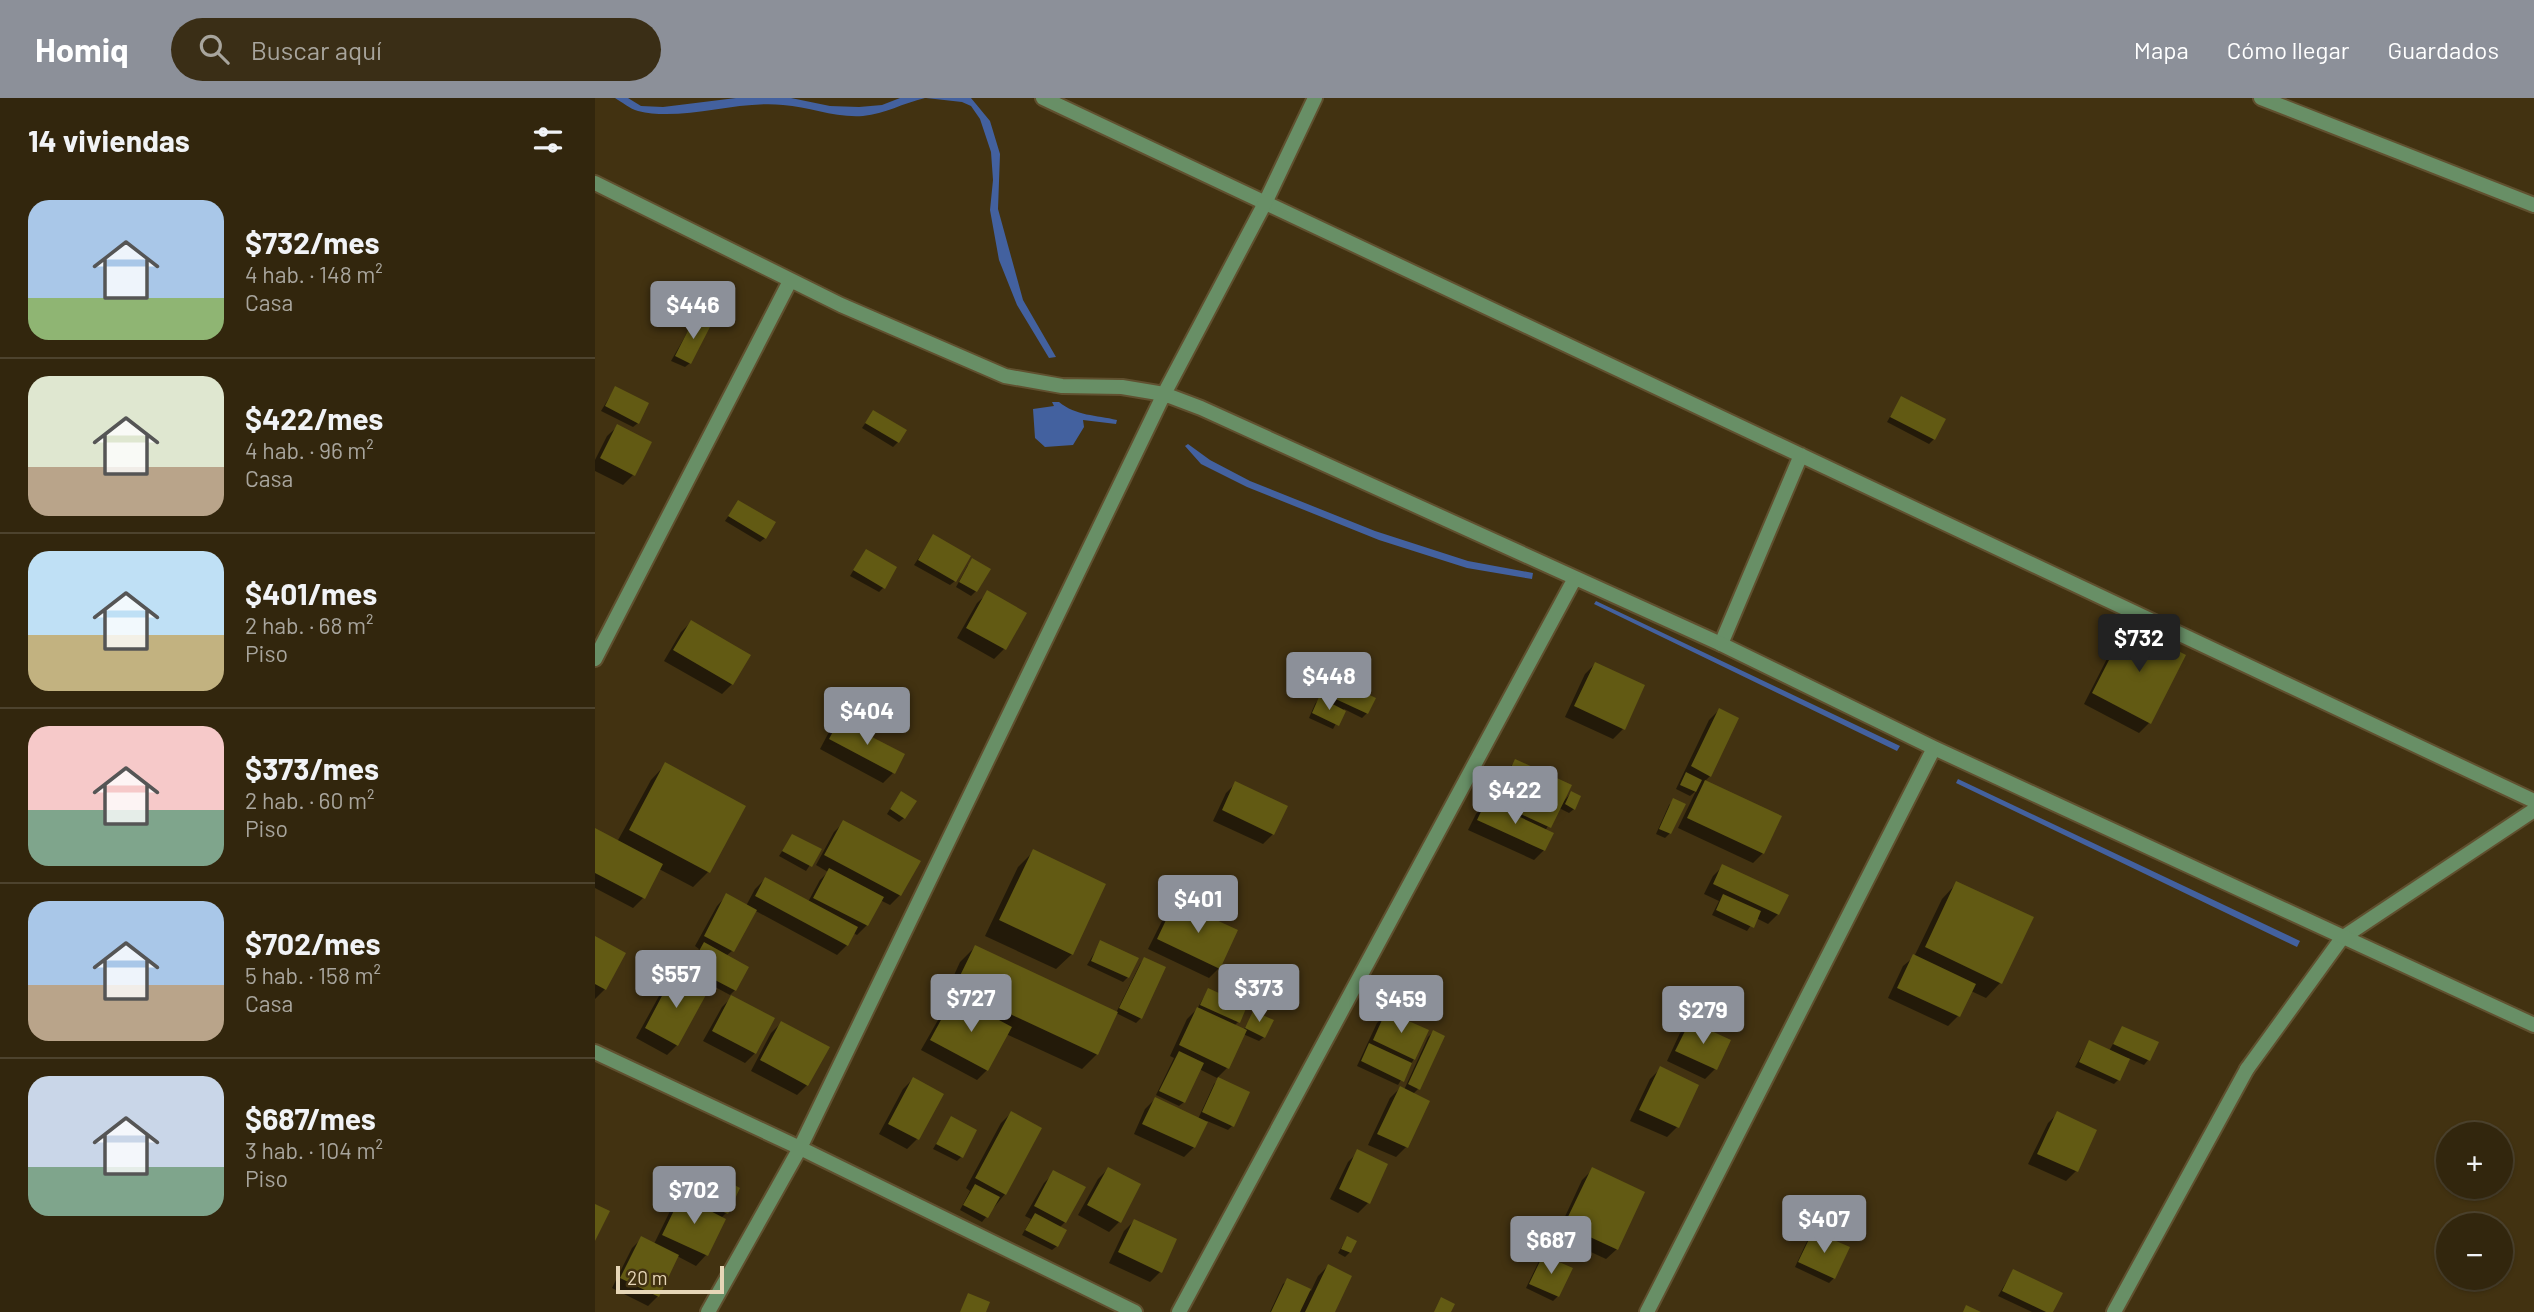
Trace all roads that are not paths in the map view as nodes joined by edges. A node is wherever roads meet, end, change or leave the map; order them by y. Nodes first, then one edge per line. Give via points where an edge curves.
1 (1043, 98) edge
2 (1315, 98) edge
3 (2261, 98) edge
4 (595, 183) edge
5 (1265, 202) junction
6 (2534, 205) edge
7 (790, 281) junction
8 (1164, 394) junction
9 (1801, 455) junction
10 (1575, 578) junction
11 (1721, 644) junction
12 (595, 659) edge
13 (1934, 748) junction
14 (2534, 801) edge
15 (2534, 810) edge
16 (2342, 938) junction
17 (2534, 1025) edge
18 (595, 1052) edge
19 (800, 1148) junction
20 (709, 1312) edge
21 (1135, 1312) edge
22 (1179, 1312) edge
23 (1647, 1312) edge
24 (2115, 1312) edge

1 - 5 street
2 - 5 street
3 - 6 street
4 - 7 street
5 - 8 street
5 - 9 street
7 - 8 street via 1005,376 1062,386 1122,387
7 - 12 street
8 - 10 street
8 - 19 street
9 - 11 street
9 - 14 street
10 - 11 street
10 - 22 street
11 - 13 street
13 - 16 street
13 - 23 street
15 - 16 street
16 - 17 street
16 - 24 street via 2247,1069
18 - 19 street
19 - 20 street
19 - 21 street

